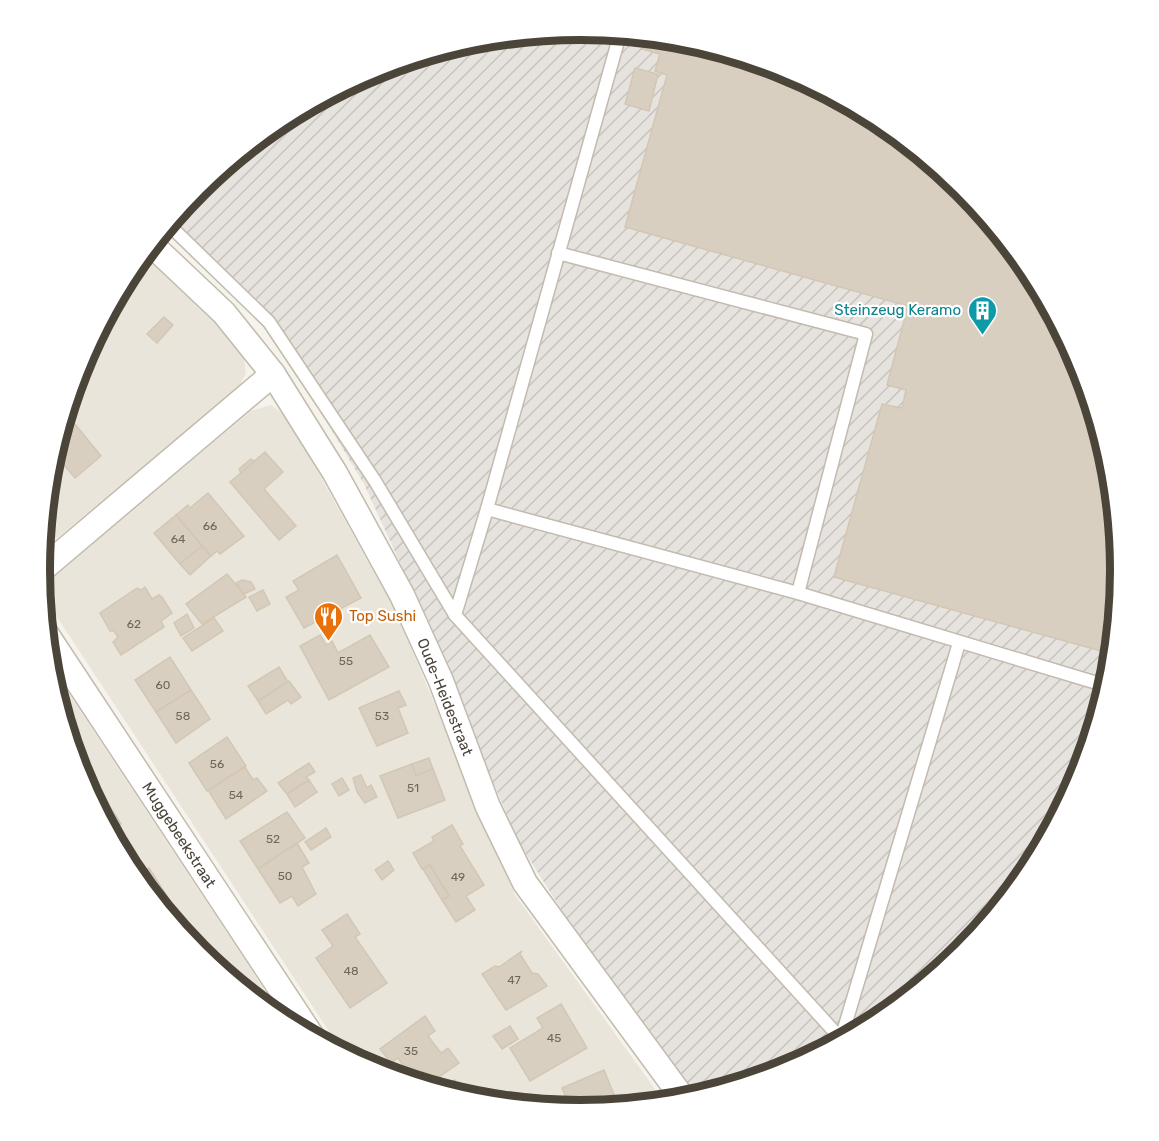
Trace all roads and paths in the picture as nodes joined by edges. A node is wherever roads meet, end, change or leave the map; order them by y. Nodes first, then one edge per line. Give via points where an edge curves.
1 (618, 42) edge
2 (174, 230) edge
3 (158, 250) edge
4 (558, 253) junction
5 (273, 374) junction
6 (487, 509) junction
7 (50, 563) edge
8 (798, 593) junction
9 (455, 615) junction
10 (959, 643) junction
11 (55, 648) edge
12 (1097, 683) edge
13 (302, 1022) edge
14 (846, 1028) edge
15 (836, 1033) edge
16 (678, 1091) edge

1 - 4 lane
2 - 9 lane via 269,322 375,481
3 - 5 street, Oude-Heidestraat via 224,313
4 - 6 lane
4 - 8 lane via 866,334
5 - 7 street
5 - 16 street, Oude-Heidestraat via 335,473 402,595 441,681 488,807 525,883
6 - 8 lane
6 - 9 lane
8 - 10 lane
9 - 15 lane
10 - 12 lane
10 - 14 lane
11 - 13 street, Muggebeekstraat

